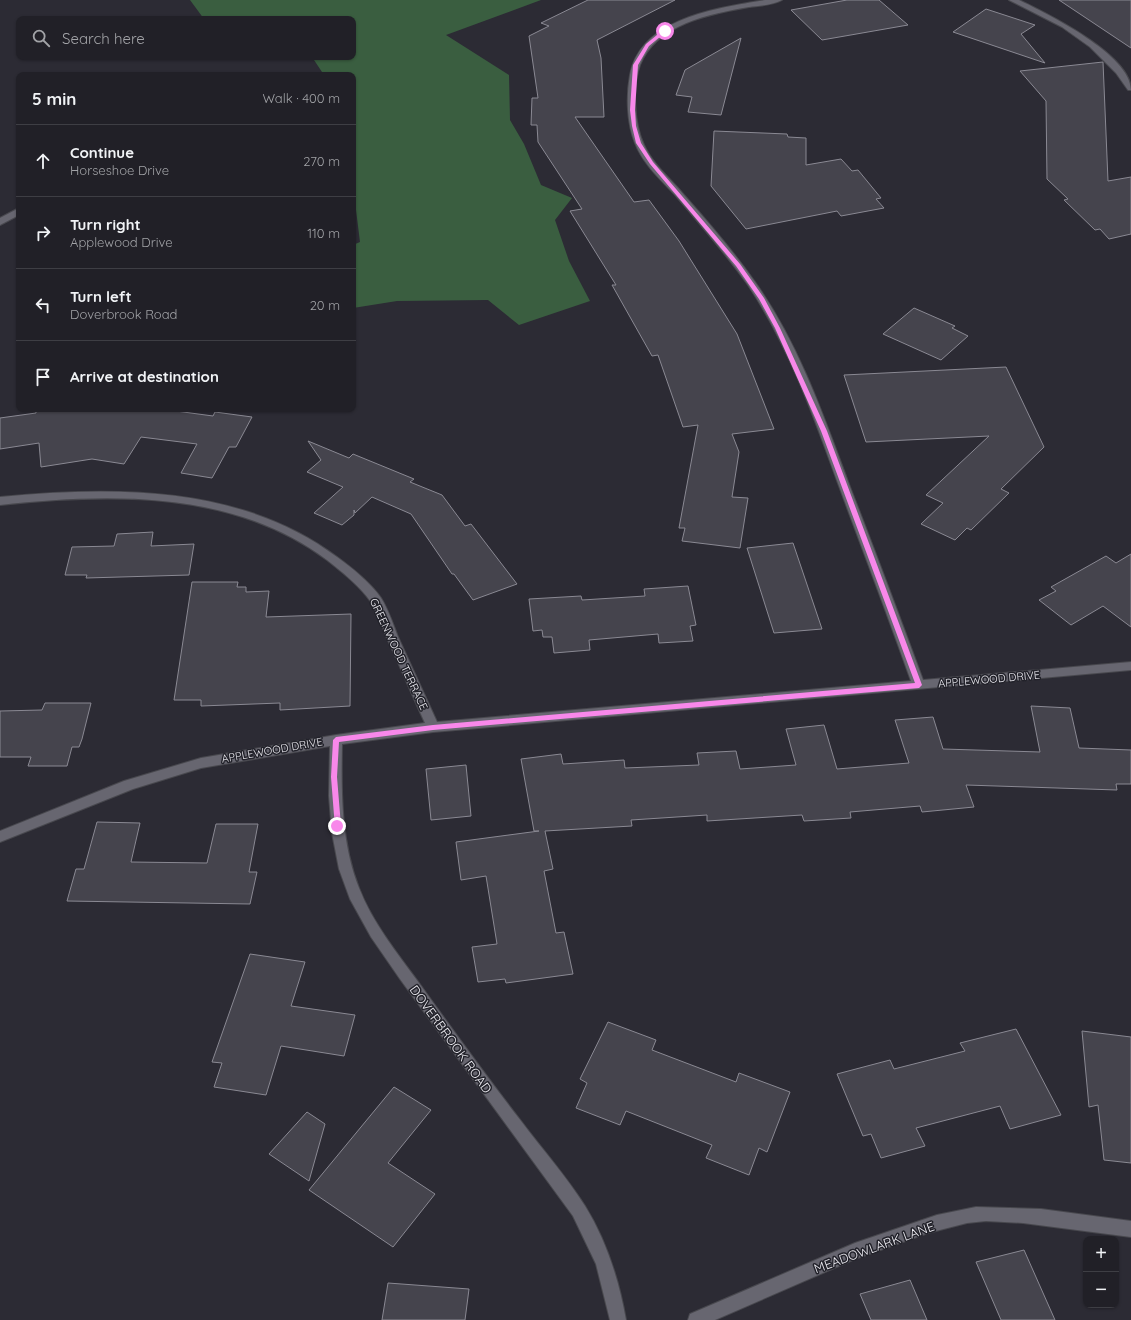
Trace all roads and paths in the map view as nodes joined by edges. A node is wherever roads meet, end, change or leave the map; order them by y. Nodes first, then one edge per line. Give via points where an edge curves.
1 (778, 0) edge
2 (1013, 0) edge
3 (1131, 88) edge
4 (16, 214) edge
5 (0, 222) edge
6 (0, 501) edge
7 (1131, 666) edge
8 (919, 685) junction
9 (433, 727) junction
10 (336, 740) junction
11 (0, 837) edge
12 (1131, 1229) edge
13 (618, 1320) edge
14 (696, 1320) edge

1 - 8 street via 702,16 676,25 655,37 642,52 636,65 634,126 639,143 652,163 738,265 778,328 824,431
2 - 3 street via 1066,26 1091,43 1112,62
4 - 5 street
6 - 9 street, GREENWOOD TERRACE via 88,494 163,497 216,506 266,522 304,540 350,571 376,600
7 - 8 street, APPLEWOOD DRIVE
8 - 9 street, APPLEWOOD DRIVE
9 - 10 street, APPLEWOOD DRIVE
10 - 11 street, APPLEWOOD DRIVE via 201,763 129,785
10 - 13 street, DOVERBROOK ROAD via 334,777 337,826 352,888 368,919 442,1028 579,1211 603,1260
12 - 14 street, MEADOWLARK LANE via 1032,1215 985,1214 954,1219 861,1249

